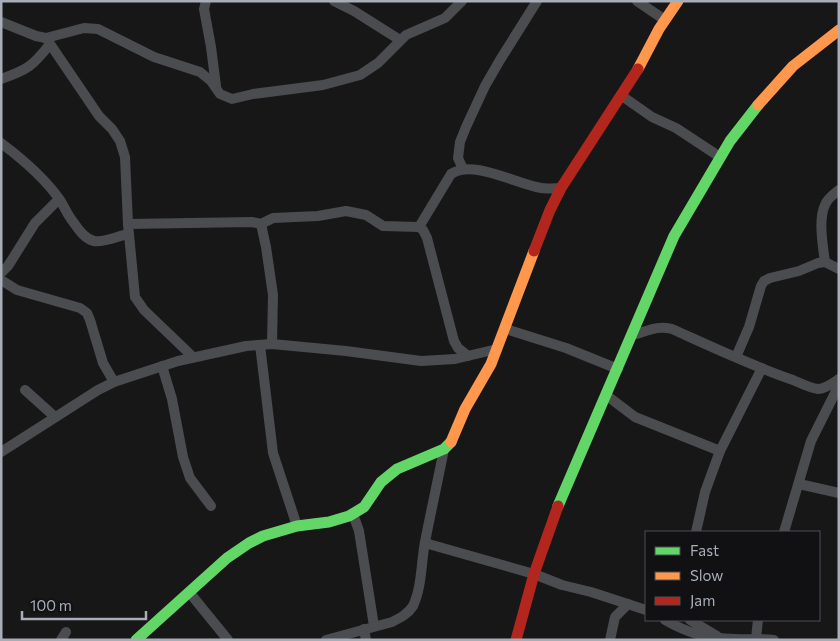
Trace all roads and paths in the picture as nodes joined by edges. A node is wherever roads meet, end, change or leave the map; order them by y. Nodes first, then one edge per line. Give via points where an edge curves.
1 (206, 1) edge
2 (334, 1) edge
3 (462, 1) edge
4 (537, 1) edge
5 (637, 1) edge
6 (678, 1) edge
7 (665, 20) junction
8 (1, 22) edge
9 (839, 31) edge
10 (400, 40) junction
11 (48, 41) junction
12 (1, 79) edge
13 (216, 89) junction
14 (622, 96) junction
15 (1, 143) edge
16 (720, 157) junction
17 (464, 169) junction
18 (561, 188) junction
19 (839, 190) edge
20 (59, 199) junction
21 (261, 224) junction
22 (419, 227) junction
23 (128, 229) junction
24 (825, 262) junction
25 (839, 269) edge
26 (1, 273) edge
27 (1, 280) edge
28 (506, 329) junction
29 (633, 335) junction
30 (272, 344) junction
31 (260, 345) junction
32 (497, 349) junction
33 (468, 356) junction
34 (193, 357) junction
35 (736, 357) junction
36 (162, 366) junction
37 (762, 368) junction
38 (618, 369) junction
39 (839, 379) edge
40 (114, 382) junction
41 (839, 385) edge
42 (818, 389) junction
43 (25, 390) dead end
44 (606, 395) junction
45 (826, 410) junction
46 (55, 416) junction
47 (444, 448) junction
48 (720, 450) junction
49 (1, 452) edge
50 (799, 484) junction
51 (839, 493) edge
52 (211, 506) dead end
53 (353, 514) junction
54 (297, 526) junction
55 (696, 531) edge
56 (784, 531) edge
57 (425, 543) junction
58 (534, 574) junction
59 (189, 592) junction
60 (628, 604) junction
61 (645, 610) edge
62 (667, 621) edge
63 (692, 621) edge
64 (758, 621) edge
65 (369, 628) junction
66 (720, 638) junction
67 (752, 639) edge
68 (136, 640) edge
69 (228, 640) edge
70 (326, 640) edge
71 (366, 640) edge
72 (516, 640) edge
73 (610, 640) edge
74 (774, 640) edge

1 - 13 street via 204,9
2 - 10 street
3 - 10 street via 445,18 413,30
4 - 17 street via 485,86 466,127 458,158
5 - 7 street
6 - 7 street
7 - 14 street
8 - 11 street
9 - 16 street via 793,66 760,102
10 - 13 street via 369,70 333,83 232,99 225,98
11 - 12 street via 30,67
11 - 13 street via 67,31 98,29 154,56 200,72 212,81
11 - 23 street via 120,141 125,157
14 - 16 street
14 - 18 street
15 - 20 street via 24,161
16 - 29 street via 674,236
17 - 18 street via 543,189
17 - 22 street via 451,174
18 - 28 street
19 - 24 street via 828,199 822,214
20 - 23 street via 69,216 93,241 101,241
20 - 26 street via 35,223
21 - 22 street via 274,218 346,211 366,215 384,226
21 - 23 street
21 - 30 street via 273,295
22 - 33 street via 427,238 454,341
23 - 34 street via 135,298
24 - 25 street
24 - 35 street via 764,281
27 - 40 street via 18,290 80,308 87,313 103,363
28 - 32 street
28 - 38 street
29 - 35 street via 664,327
29 - 38 street
30 - 31 street
30 - 33 street via 422,361
31 - 34 street
31 - 54 street via 273,453
32 - 33 street
32 - 47 street via 482,382 464,409 450,443
34 - 36 street
35 - 37 street
36 - 40 street
36 - 52 street via 190,478
37 - 42 street
37 - 48 street
38 - 44 street
39 - 42 street
40 - 46 street
41 - 45 street
42 - 45 street
43 - 46 street
44 - 48 street via 635,417
44 - 58 street via 552,520
45 - 50 street via 811,441
46 - 49 street
47 - 53 street via 397,469 381,482 364,508
47 - 57 street
48 - 55 street via 705,492
50 - 51 street
50 - 56 street
53 - 54 street via 329,522
53 - 65 street via 359,531
54 - 59 street via 249,543
57 - 58 street
57 - 65 street via 420,577 410,610 400,619
58 - 60 street
58 - 72 street
59 - 68 street
59 - 69 street
60 - 61 street
60 - 73 street via 615,617
62 - 66 street via 689,633
63 - 66 street
64 - 67 street
65 - 70 street
65 - 71 street
66 - 67 street
67 - 74 street

